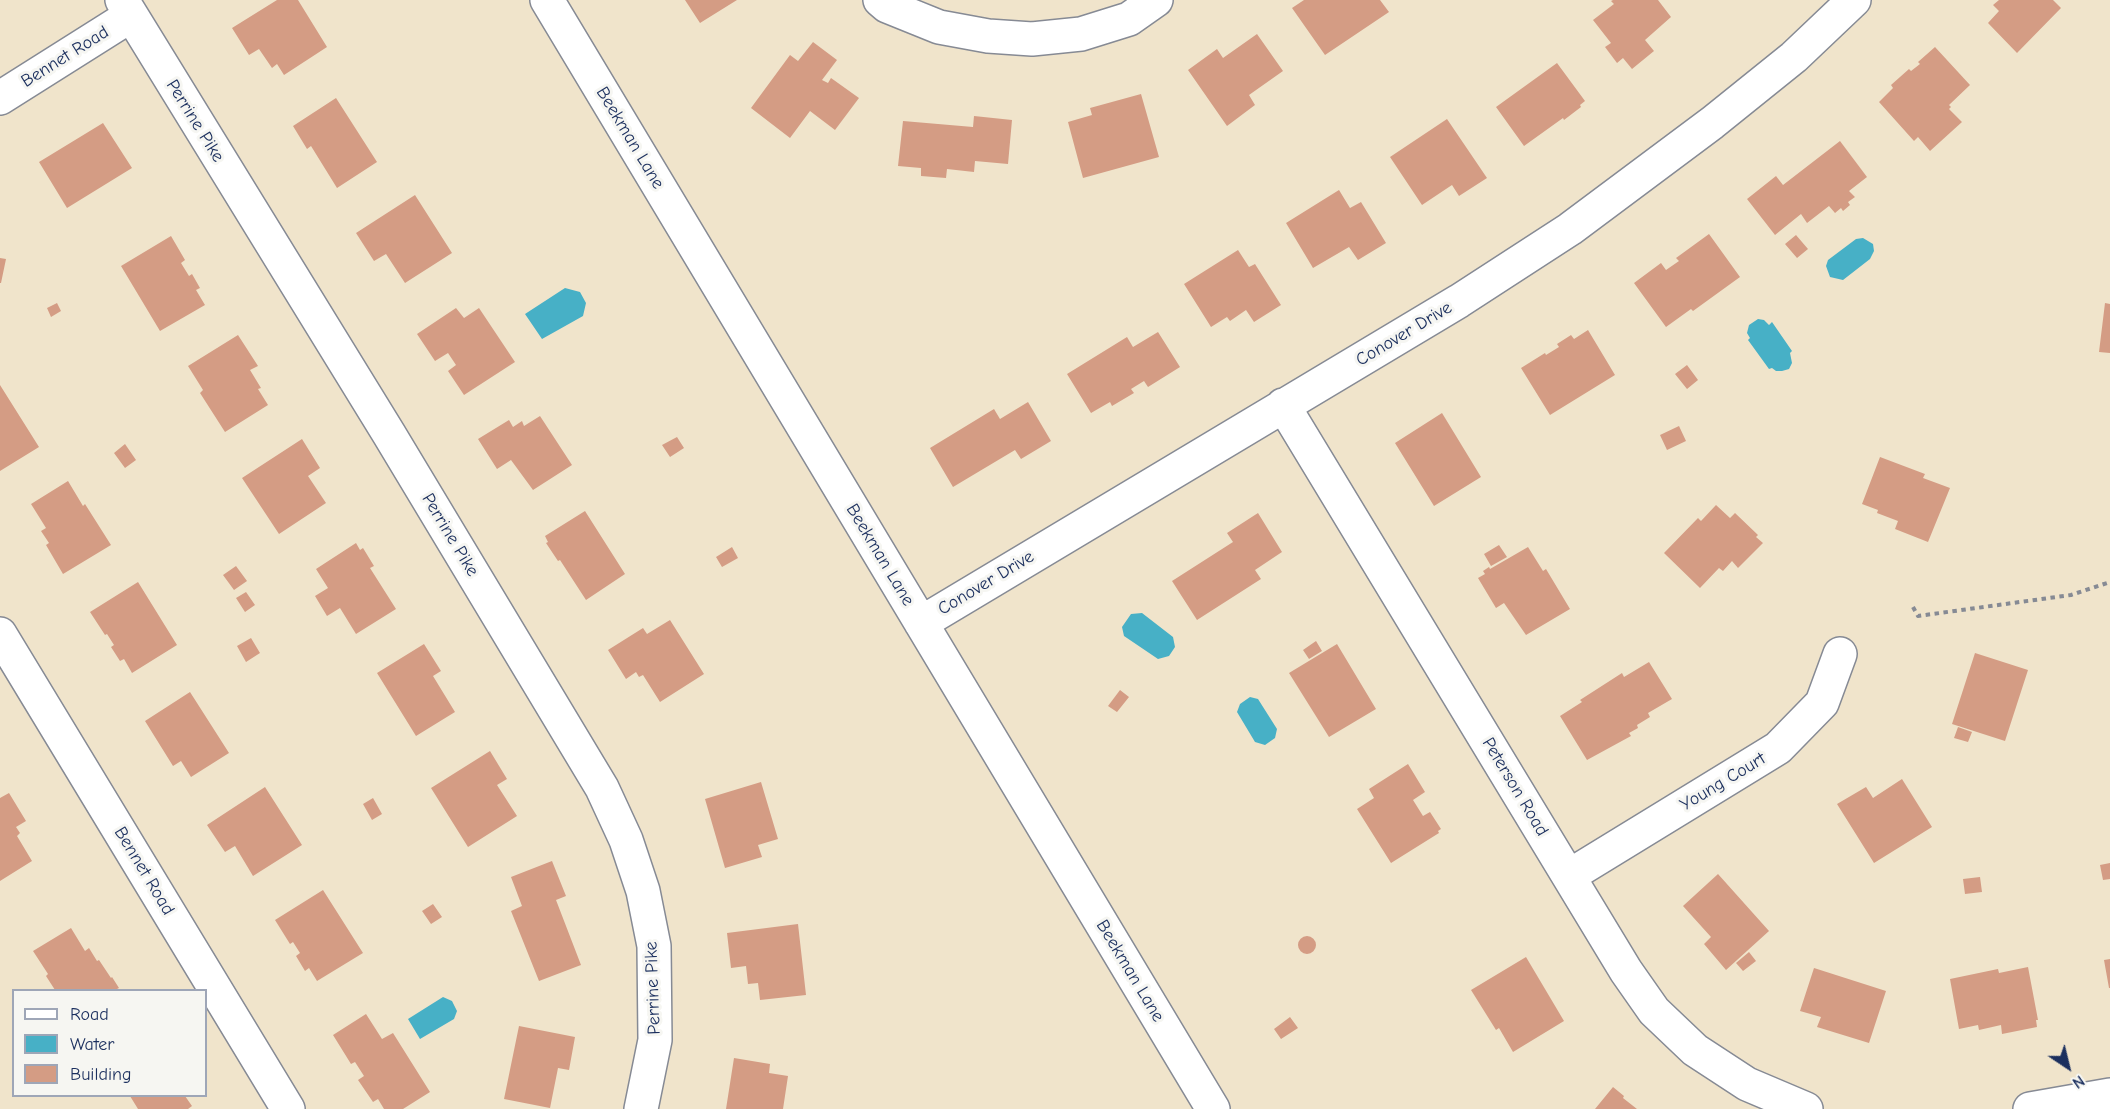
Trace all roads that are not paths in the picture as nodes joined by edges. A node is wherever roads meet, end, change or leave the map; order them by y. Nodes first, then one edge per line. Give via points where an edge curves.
1 (547, 0) edge
2 (880, 0) edge
3 (1156, 0) edge
4 (1854, 0) edge
5 (126, 8) edge
6 (0, 98) edge
7 (1283, 405) junction
8 (921, 622) junction
9 (0, 634) edge
10 (1840, 654) dead end
11 (1569, 876) junction
12 (2110, 1095) edge
13 (288, 1109) edge
14 (641, 1109) edge
15 (1213, 1109) edge
16 (1806, 1109) edge
17 (2030, 1109) edge

1 - 8 street, Beekman Lane
2 - 3 street via 939,27 1032,39 1081,34 1129,19
4 - 7 street, Conover Drive via 1794,57 1570,229 1459,301
5 - 6 street, Bennet Road
5 - 14 street, Perrine Pike via 602,788 626,840 643,891 654,946 656,1040
7 - 8 street, Conover Drive
7 - 11 street, Peterson Road
8 - 15 street, Beekman Lane
9 - 13 street, Bennet Road
10 - 11 street, Young Court via 1822,703 1778,748
11 - 16 street, Peterson Road via 1654,1011 1695,1050 1738,1078
12 - 17 street

